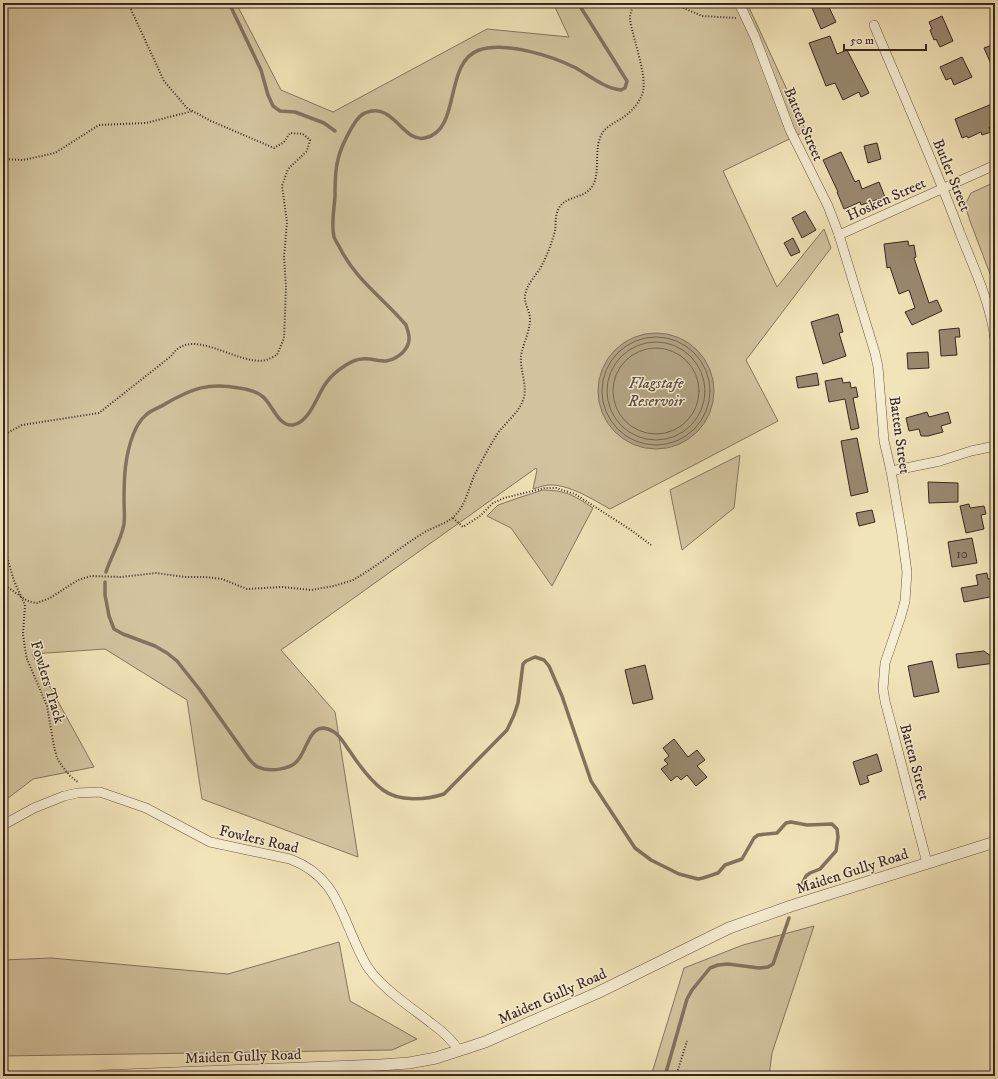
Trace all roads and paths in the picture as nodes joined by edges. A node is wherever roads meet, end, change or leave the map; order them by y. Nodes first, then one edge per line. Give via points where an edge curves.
1 (128, 3) edge
2 (634, 3) edge
3 (672, 3) edge
4 (739, 3) edge
5 (746, 19) junction
6 (874, 25) dead end
7 (193, 111) junction
8 (3, 159) edge
9 (995, 165) edge
10 (944, 189) junction
11 (839, 235) junction
12 (995, 339) edge
13 (3, 436) edge
14 (995, 446) edge
15 (891, 471) junction
16 (453, 518) junction
17 (3, 543) edge
18 (651, 545) dead end
19 (3, 584) edge
20 (22, 598) junction
21 (92, 792) junction
22 (3, 825) edge
23 (995, 842) edge
24 (927, 863) junction
25 (687, 1041) dead end
26 (459, 1051) junction
27 (99, 1076) edge
28 (676, 1076) edge

1 - 7 path via 164,81
2 - 16 path via 630,20 642,74 643,92 640,101 601,134 595,180 590,190 565,201 557,211 555,230 547,254 525,295 530,318 522,354 524,399 494,439
3 - 5 path via 702,16
4 - 5 street, Batten Street
5 - 11 street, Batten Street via 790,130 828,206
6 - 10 street, Butler Street
7 - 8 path via 146,123 99,125 55,153 23,160
7 - 13 path via 274,148 284,142 290,133 303,134 310,140 307,151 288,169 282,186 287,222 284,257 286,287 284,338 277,355 266,360 248,359 193,344 179,348 99,414 22,425
9 - 10 street, Hosken Street
10 - 11 street, Hosken Street
10 - 12 street, Butler Street via 985,296
11 - 15 street, Batten Street via 876,353 882,431
14 - 15 street
15 - 24 street, Batten Street via 905,555 907,587 901,616 885,664 883,689
16 - 18 path via 463,527 480,516 493,503 504,498 545,488 556,488 575,494
16 - 20 path via 428,530 353,580 318,590 292,587 247,589 222,579 150,573 121,577 91,576 78,580 44,601 31,602
17 - 20 path, Fowlers Track via 14,581
19 - 20 path
20 - 21 path, Fowlers Track via 26,610 23,634 27,659 47,706 57,758 70,776
21 - 22 street, Fowlers Road via 50,800
21 - 26 street, Fowlers Road via 146,808 210,842 290,858 312,869 329,888 339,905 368,969 387,988 449,1038
23 - 24 street, Maiden Gully Road
24 - 26 street, Maiden Gully Road via 729,928 597,993 507,1033
25 - 28 path
26 - 27 street, Maiden Gully Road via 436,1058 380,1065

